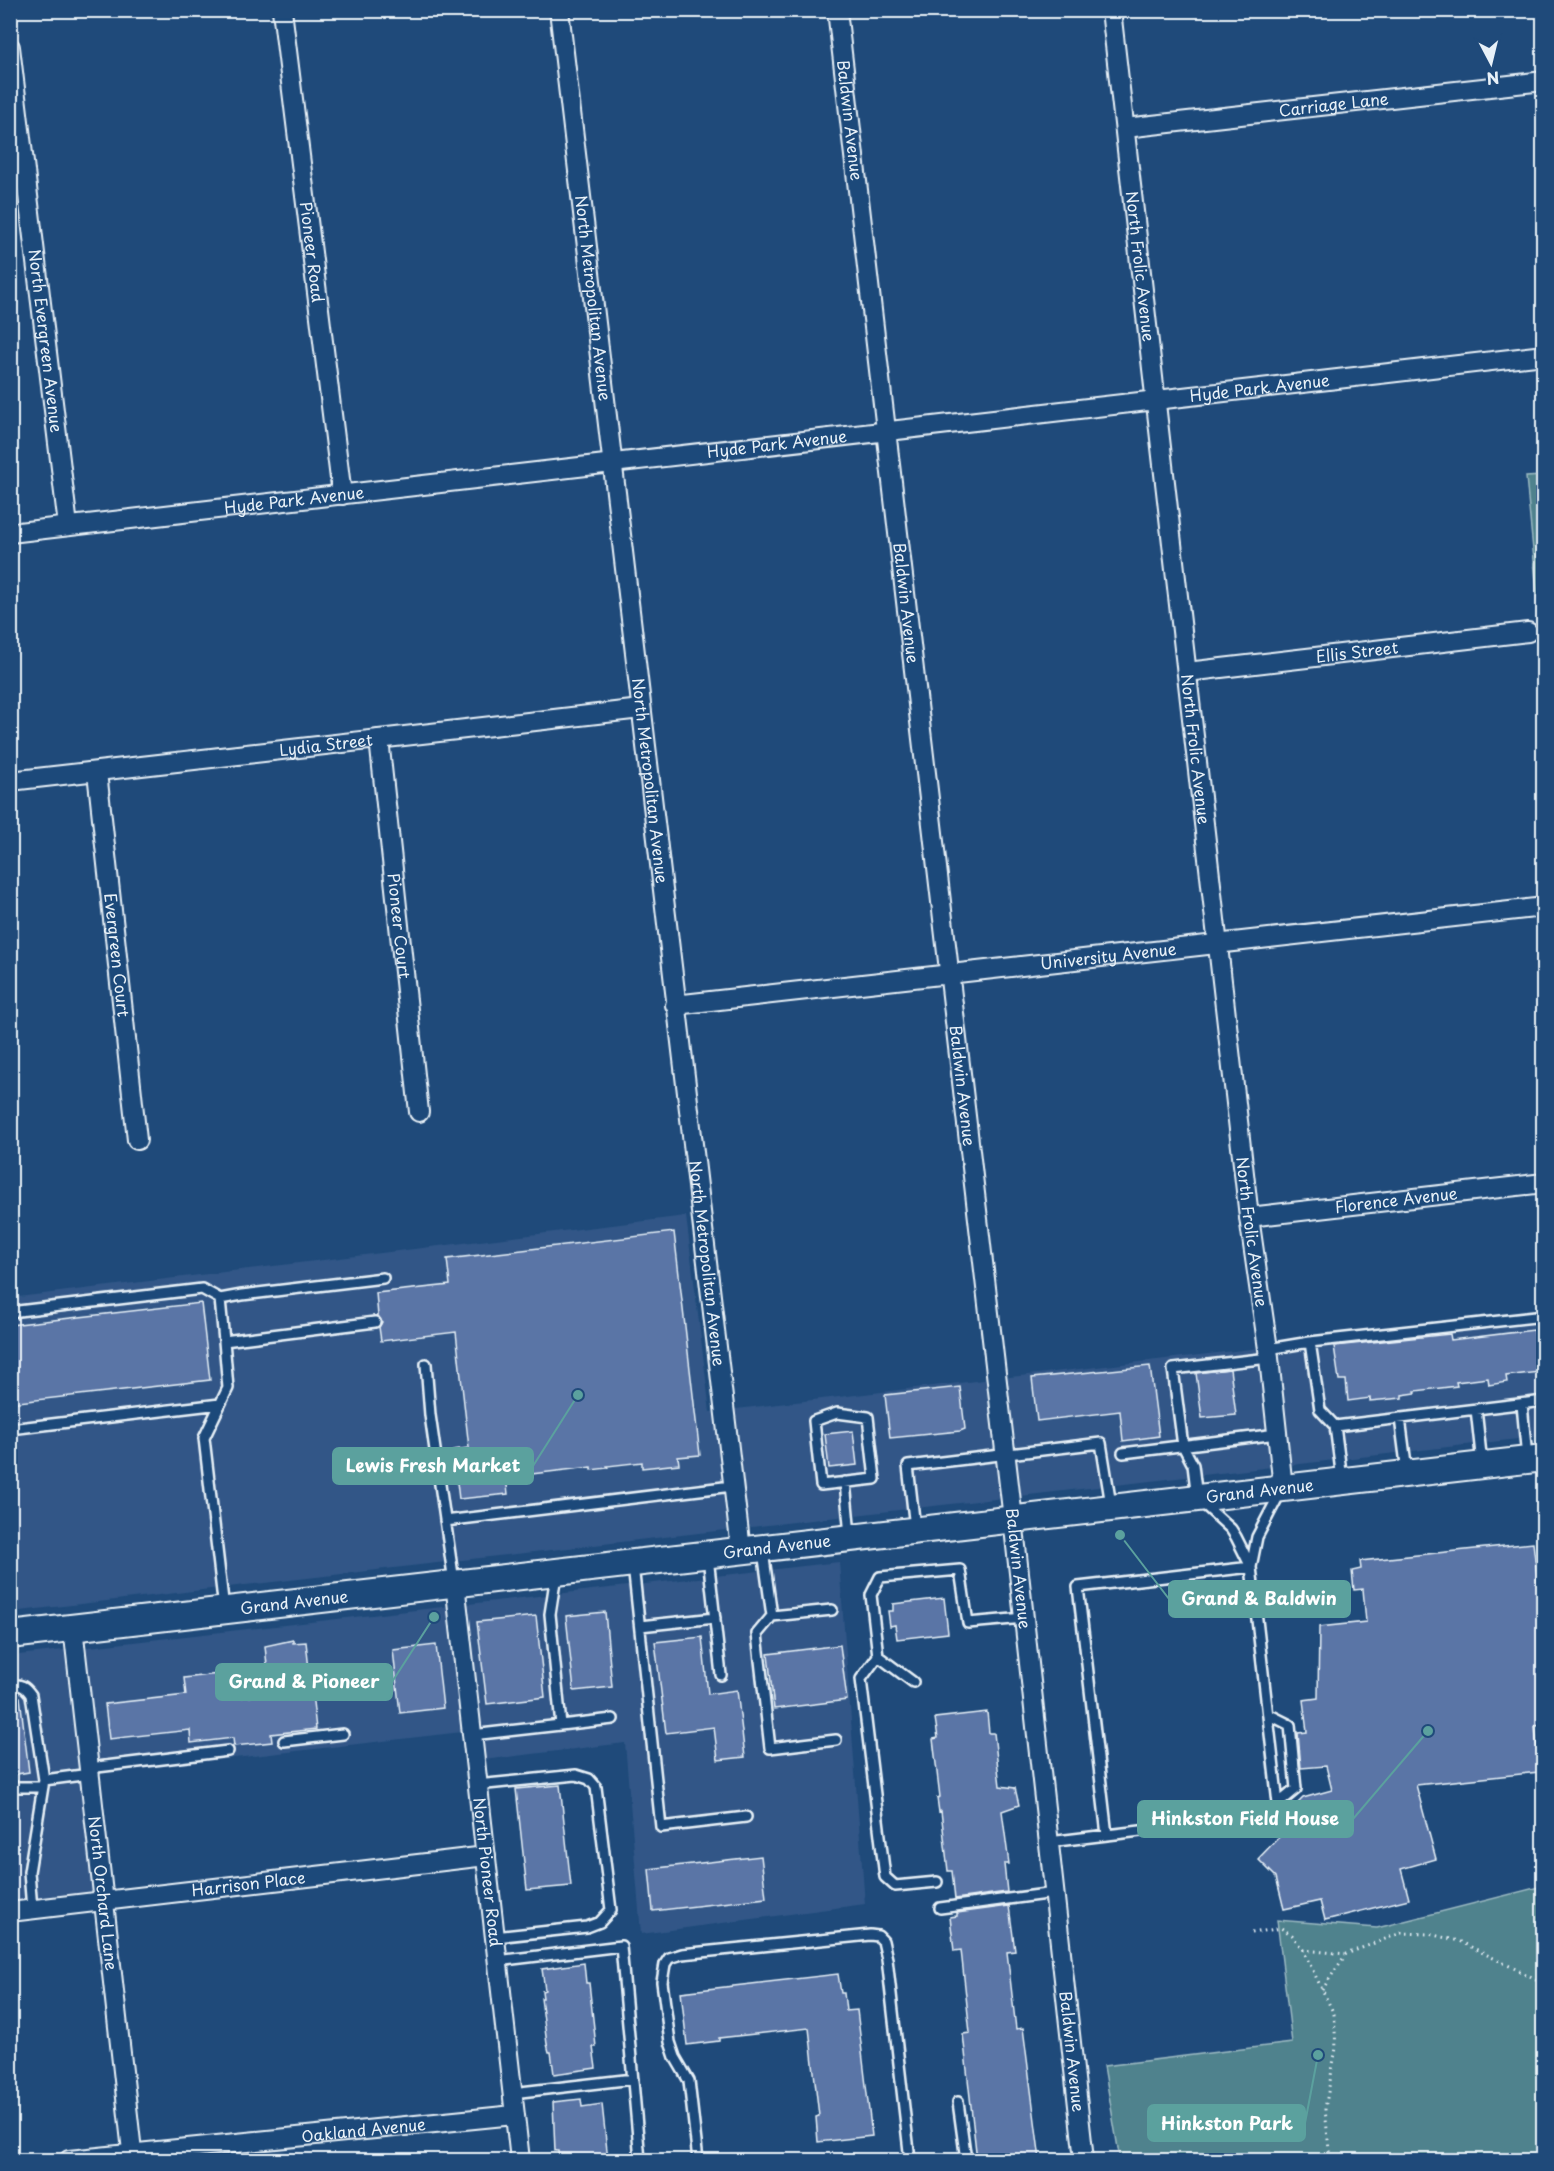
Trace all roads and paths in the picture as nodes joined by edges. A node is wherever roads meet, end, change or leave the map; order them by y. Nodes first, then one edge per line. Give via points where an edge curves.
1 (282, 10) edge
2 (559, 10) edge
3 (837, 10) edge
4 (1111, 10) edge
5 (10, 47) edge
6 (1544, 81) edge
7 (1125, 128) junction
8 (1544, 355) edge
9 (1156, 400) junction
10 (886, 431) junction
11 (612, 463) junction
12 (342, 495) junction
13 (68, 526) junction
14 (10, 533) edge
15 (1528, 632) dead end
16 (1187, 672) junction
17 (641, 709) junction
18 (378, 739) junction
19 (97, 772) junction
20 (10, 782) edge
21 (1544, 907) edge
22 (1218, 944) junction
23 (950, 974) junction
24 (675, 1005) junction
25 (419, 1112) dead end
26 (137, 1140) dead end
27 (1544, 1182) edge
28 (1250, 1217) junction
29 (383, 1278) dead end
30 (220, 1299) junction
31 (10, 1312) edge
32 (1544, 1316) edge
33 (375, 1322) dead end
34 (224, 1341) junction
35 (1310, 1342) junction
36 (1268, 1354) junction
37 (426, 1364) dead end
38 (1544, 1401) edge
39 (220, 1404) junction
40 (1522, 1404) junction
41 (1476, 1409) junction
42 (1400, 1418) junction
43 (1335, 1426) junction
44 (10, 1429) edge
45 (1277, 1434) junction
46 (1183, 1446) junction
47 (1123, 1453) dead end
48 (1006, 1454) junction
49 (1535, 1459) edge
50 (1482, 1465) junction
51 (1407, 1474) junction
52 (1342, 1481) junction
53 (845, 1482) junction
54 (732, 1486) junction
55 (1282, 1488) junction
56 (1197, 1498) junction
57 (1111, 1508) junction
58 (1013, 1519) junction
59 (445, 1521) junction
60 (915, 1530) junction
61 (851, 1538) junction
62 (752, 1549) junction
63 (707, 1554) junction
64 (632, 1563) junction
65 (1251, 1567) junction
66 (556, 1572) junction
67 (454, 1583) junction
68 (224, 1609) junction
69 (832, 1610) dead end
70 (772, 1616) junction
71 (714, 1618) junction
72 (1024, 1618) junction
73 (640, 1626) junction
74 (73, 1627) junction
75 (10, 1635) edge
76 (878, 1656) junction
77 (721, 1675) dead end
78 (913, 1682) dead end
79 (10, 1685) edge
80 (1268, 1714) junction
81 (613, 1719) dead end
82 (561, 1725) junction
83 (343, 1734) dead end
84 (472, 1735) junction
85 (836, 1740) dead end
86 (284, 1741) dead end
87 (228, 1751) dead end
88 (89, 1771) junction
89 (43, 1784) junction
90 (477, 1785) junction
91 (10, 1787) edge
92 (1278, 1804) junction
93 (746, 1817) dead end
94 (1107, 1835) junction
95 (1049, 1842) junction
96 (486, 1856) junction
97 (937, 1882) dead end
98 (1054, 1893) junction
99 (105, 1902) junction
100 (940, 1908) dead end
101 (32, 1910) junction
102 (10, 1912) edge
103 (1252, 1933) dead end
104 (495, 1937) junction
105 (1303, 1950) junction
106 (1346, 1954) junction
107 (497, 1960) junction
108 (1544, 1983) edge
109 (1322, 1990) junction
110 (633, 2079) junction
111 (512, 2093) junction
112 (958, 2102) dead end
113 (514, 2115) junction
114 (133, 2157) edge
115 (69, 2160) edge
116 (520, 2160) edge
117 (640, 2160) edge
118 (698, 2160) edge
119 (910, 2160) edge
120 (966, 2160) edge
121 (1084, 2160) edge
122 (1330, 2160) edge

1 - 12 street, Pioneer Road
2 - 11 street, North Metropolitan Avenue
3 - 10 street, Baldwin Avenue
4 - 7 street, North Frolic Avenue
5 - 13 street, North Evergreen Avenue
6 - 7 street, Carriage Lane
7 - 9 street, North Frolic Avenue
8 - 9 street, Hyde Park Avenue
9 - 10 street, Hyde Park Avenue
9 - 16 street, North Frolic Avenue
10 - 11 street, Hyde Park Avenue
10 - 23 street, Baldwin Avenue
11 - 12 street, Hyde Park Avenue
11 - 17 street, North Metropolitan Avenue
12 - 13 street, Hyde Park Avenue
13 - 14 street, Hyde Park Avenue
15 - 16 street, Ellis Street
16 - 22 street, North Frolic Avenue
17 - 18 street, Lydia Street
17 - 24 street, North Metropolitan Avenue
18 - 19 street, Lydia Street
18 - 25 street, Pioneer Court
19 - 20 street, Lydia Street
19 - 26 street, Evergreen Court
21 - 22 street, University Avenue
22 - 23 street, University Avenue
22 - 28 street, North Frolic Avenue
23 - 24 street, University Avenue
23 - 48 street, Baldwin Avenue
24 - 54 street, North Metropolitan Avenue
27 - 28 street, Florence Avenue
28 - 36 street, North Frolic Avenue
29 - 30 lane
30 - 31 lane via 202,1289
30 - 34 lane
32 - 35 lane
33 - 34 lane
34 - 39 lane via 228,1388
35 - 36 lane
35 - 43 lane via 1320,1410
36 - 45 street, North Frolic Avenue
36 - 46 lane via 1173,1369
37 - 59 lane
38 - 40 lane
39 - 44 lane
39 - 68 lane via 204,1438
40 - 41 lane
40 - 49 lane
41 - 42 lane
41 - 50 lane
42 - 43 lane
42 - 51 lane
43 - 52 lane
45 - 46 lane
45 - 55 street, North Frolic Avenue
46 - 47 lane
46 - 56 lane via 1193,1465
48 - 57 lane via 1101,1443
48 - 58 street, Baldwin Avenue
48 - 60 lane via 908,1466
49 - 50 main road, Grand Avenue
50 - 51 main road, Grand Avenue
51 - 52 main road, Grand Avenue
52 - 55 main road, Grand Avenue
53 - 53 lane via 874,1479 868,1417 837,1413 814,1421 821,1485
53 - 61 lane
54 - 59 lane
54 - 62 street, North Metropolitan Avenue
55 - 56 main road, Grand Avenue
55 - 65 lane via 1261,1525
56 - 57 main road, Grand Avenue
56 - 65 lane via 1231,1529
57 - 58 main road, Grand Avenue
58 - 60 main road, Grand Avenue
58 - 72 street, Baldwin Avenue
59 - 67 lane
60 - 61 main road, Grand Avenue
61 - 62 main road, Grand Avenue
62 - 63 main road, Grand Avenue
62 - 70 lane
63 - 64 main road, Grand Avenue
63 - 71 lane
64 - 66 main road, Grand Avenue
64 - 73 lane
65 - 80 lane
65 - 94 lane via 1078,1587
66 - 67 main road, Grand Avenue
66 - 82 lane via 550,1614
67 - 68 main road, Grand Avenue
67 - 84 street, North Pioneer Road
68 - 74 main road, Grand Avenue
69 - 70 lane
70 - 85 lane via 757,1634 770,1748
71 - 73 lane
71 - 77 lane
72 - 76 lane via 968,1623 960,1570 880,1577 871,1595
72 - 95 street, Baldwin Avenue
73 - 93 lane via 662,1827
74 - 75 main road, Grand Avenue
74 - 88 street, North Orchard Lane
76 - 78 lane
76 - 97 lane via 861,1679 885,1877 895,1886
79 - 89 lane via 26,1687 31,1695
80 - 92 lane
80 - 92 lane via 1290,1725 1296,1789
81 - 82 lane
82 - 84 lane
83 - 86 lane
84 - 90 street, North Pioneer Road
87 - 88 lane
88 - 89 lane
88 - 99 street, North Orchard Lane
89 - 91 lane
89 - 101 lane via 29,1872
90 - 96 street, North Pioneer Road
90 - 104 lane via 576,1775 589,1779 596,1787 611,1910 600,1922 587,1927
92 - 94 lane via 1269,1814
94 - 95 lane
95 - 98 street, Baldwin Avenue
96 - 99 street, Harrison Place
96 - 104 street, North Pioneer Road
98 - 100 lane
98 - 121 street, Baldwin Avenue
99 - 101 street, Harrison Place
99 - 114 street, North Orchard Lane
101 - 102 street, Harrison Place
103 - 105 path via 1281,1928
104 - 107 street, North Pioneer Road
105 - 106 path
105 - 109 path
106 - 108 path via 1401,1934 1429,1934 1459,1941
106 - 109 path
107 - 110 lane via 621,1946
107 - 111 street, North Pioneer Road
109 - 122 path via 1334,2014 1336,2048 1325,2109
110 - 111 lane
110 - 117 lane
111 - 113 street, North Pioneer Road
112 - 120 lane
113 - 114 street, Oakland Avenue
113 - 116 street, North Pioneer Road
114 - 115 street, Oakland Avenue
118 - 119 lane via 689,2081 670,2042 662,1982 669,1958 870,1935 883,1941 887,1959

